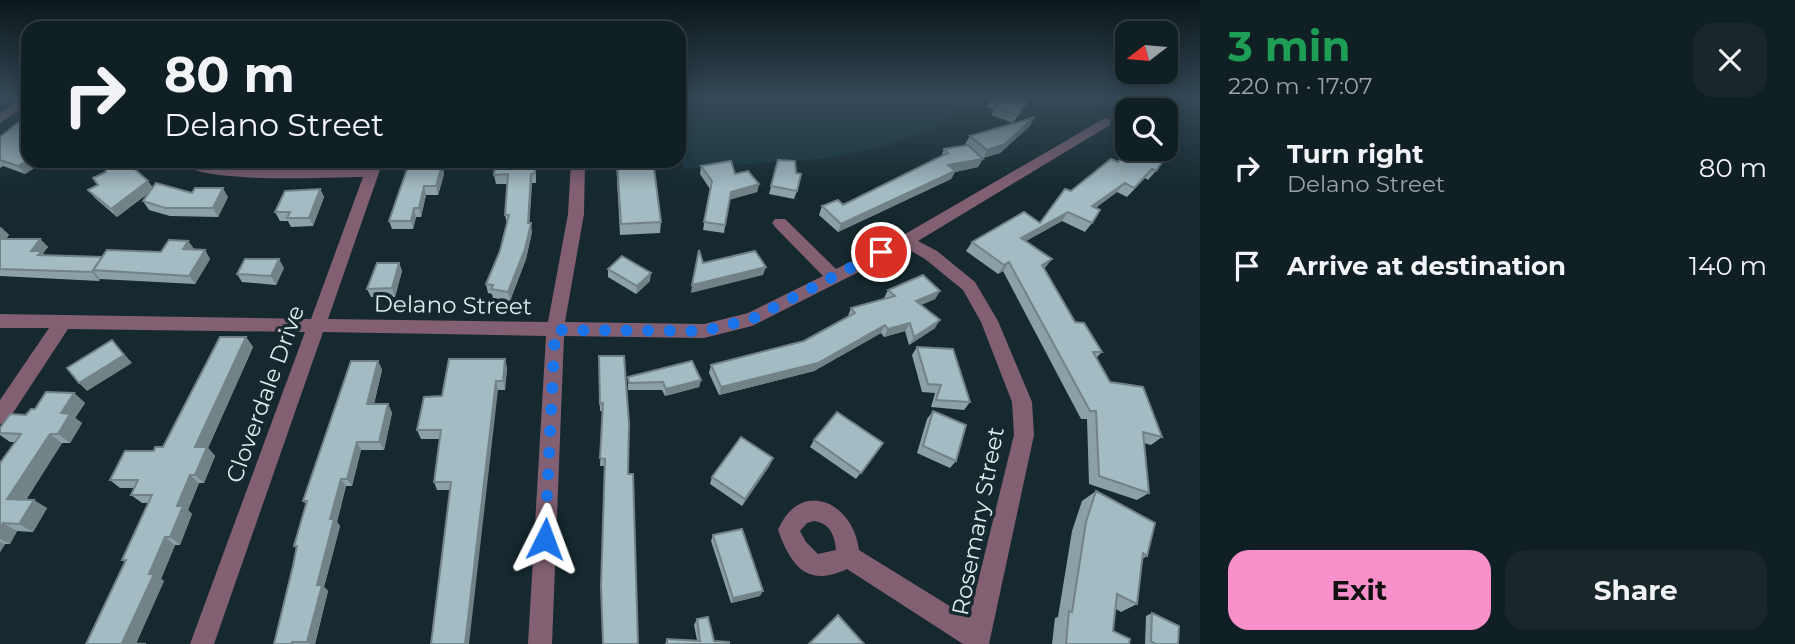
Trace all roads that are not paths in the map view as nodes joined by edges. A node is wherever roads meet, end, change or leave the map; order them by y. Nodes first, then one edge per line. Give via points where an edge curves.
1 (1093, 129) edge
2 (205, 168) edge
3 (349, 168) edge
4 (373, 168) edge
5 (578, 168) edge
6 (780, 223) dead end
7 (906, 241) junction
8 (833, 276) junction
9 (0, 321) edge
10 (63, 322) junction
11 (314, 326) junction
12 (555, 330) junction
13 (0, 416) edge
14 (848, 555) dead end
15 (977, 641) edge
16 (202, 644) edge
17 (540, 644) edge

1 - 7 street, Delano Street
2 - 3 street via 285,173
4 - 11 street, Cloverdale Drive
5 - 12 street via 576,214
6 - 8 street
7 - 8 street, Delano Street
7 - 15 street, Rosemary Street via 969,286 989,321 1022,402 1024,435
8 - 12 street, Delano Street via 752,319 704,331
9 - 10 street, Delano Street
10 - 11 street, Delano Street
10 - 13 street
11 - 12 street, Delano Street
11 - 16 street, Cloverdale Drive
12 - 17 street
14 - 15 street

